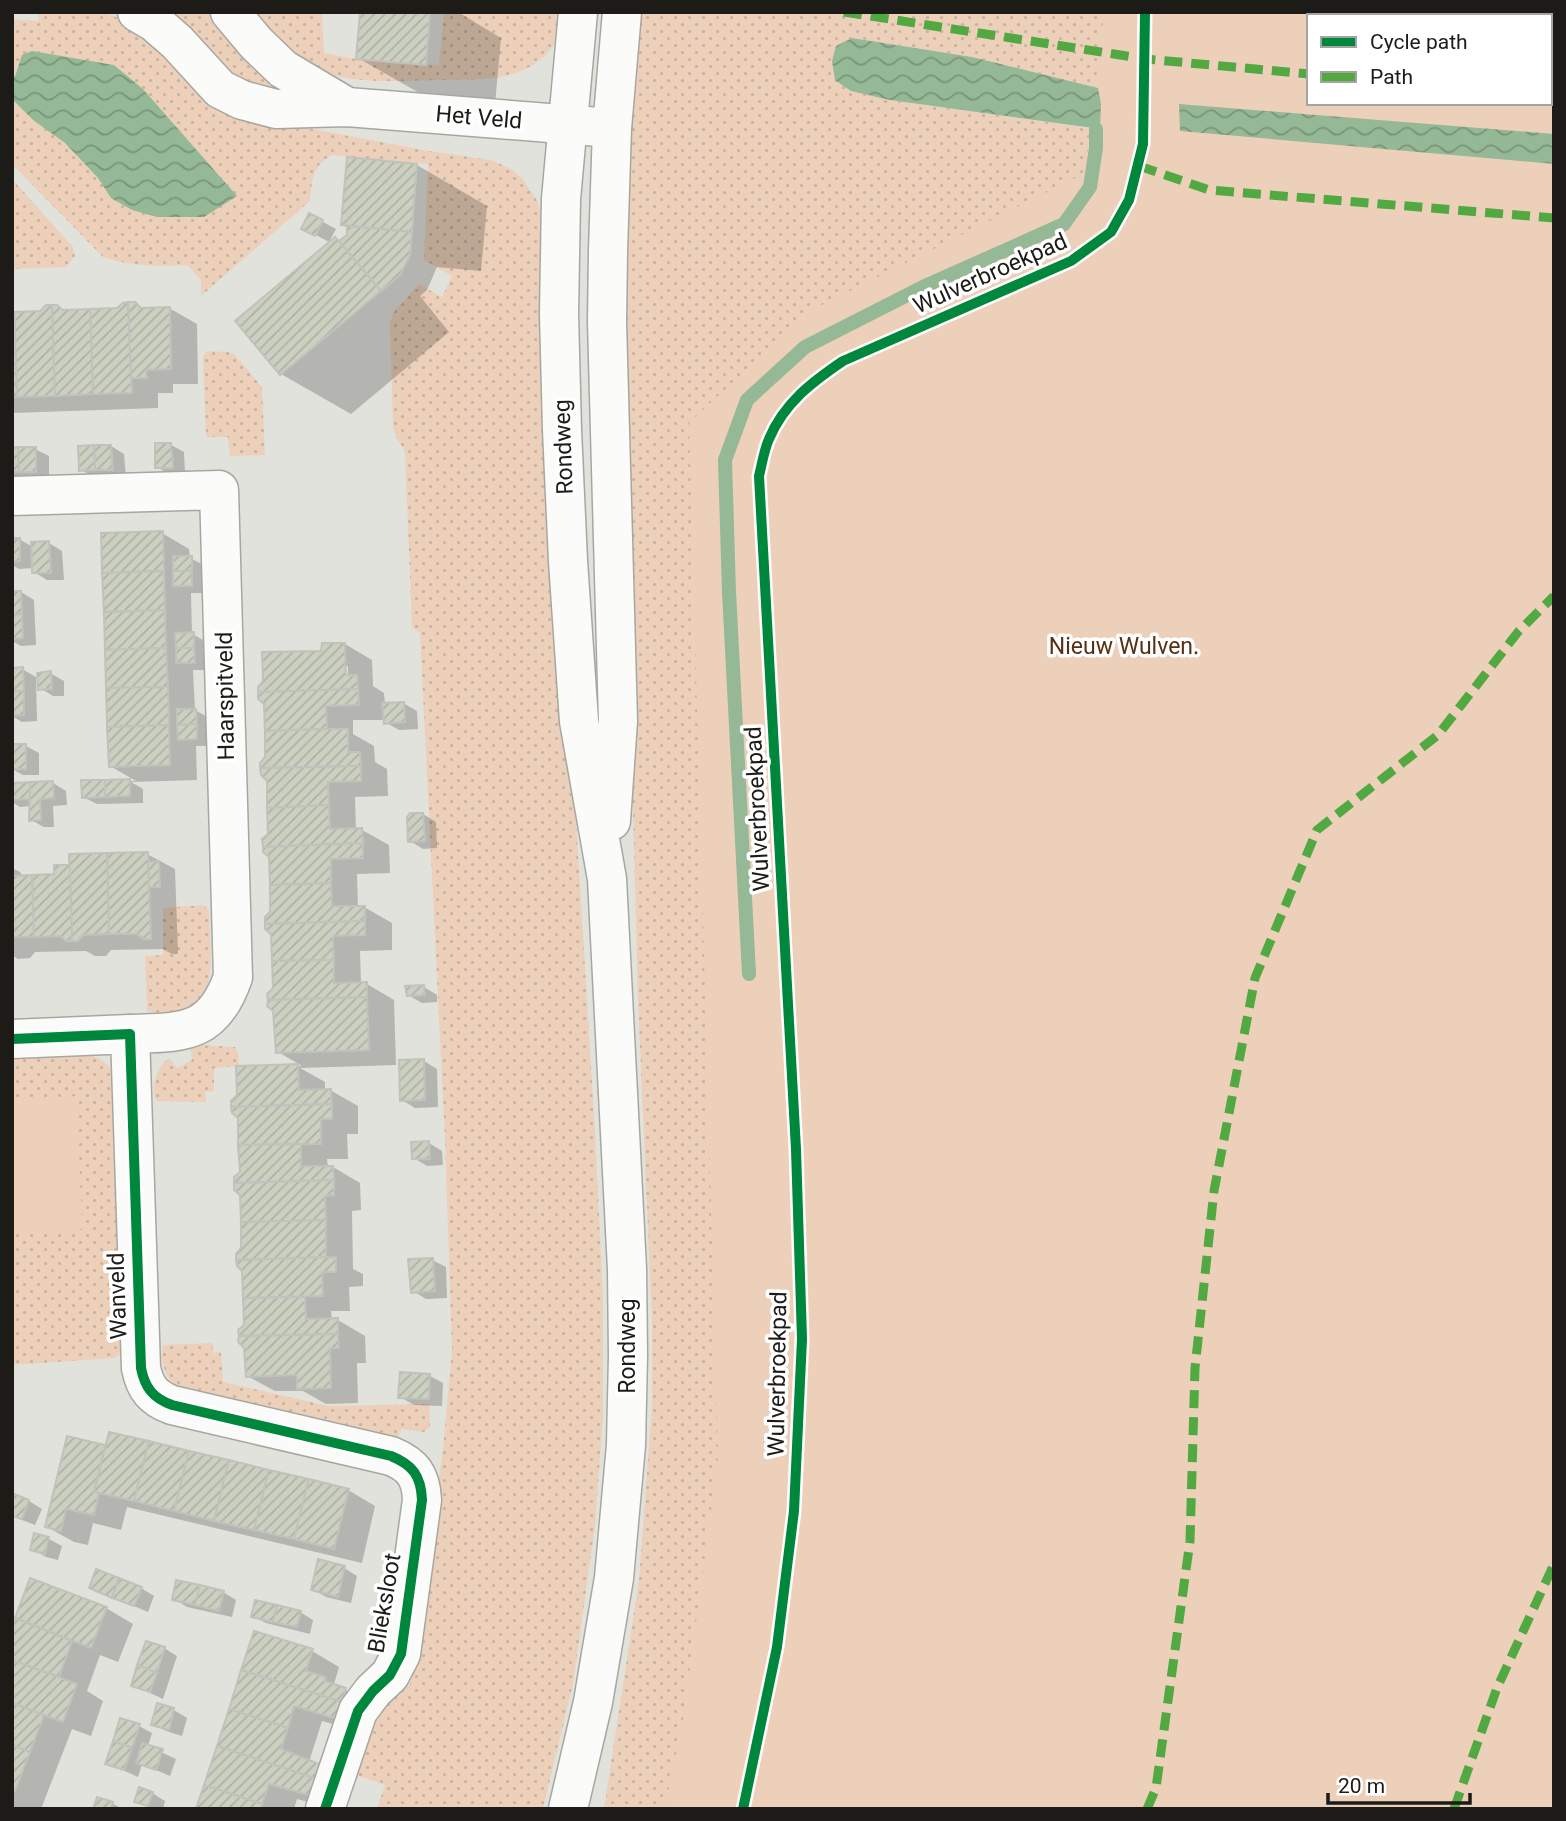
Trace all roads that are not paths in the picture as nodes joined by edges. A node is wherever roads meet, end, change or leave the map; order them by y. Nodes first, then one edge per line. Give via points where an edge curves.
1 (137, 12) edge
2 (229, 12) edge
3 (578, 12) edge
4 (622, 12) edge
5 (347, 107) junction
6 (567, 124) junction
7 (611, 128) junction
8 (12, 496) edge
9 (607, 879) junction
10 (130, 1034) junction
11 (12, 1039) edge
12 (416, 1471) joint
13 (326, 1809) edge
14 (568, 1809) edge

1 - 5 main road, Het Veld via 177,42 220,89 242,100 275,109
2 - 5 main road, Het Veld via 283,69
3 - 6 main road, Rondweg
4 - 7 main road, Rondweg
5 - 6 main road, Het Veld
6 - 7 main road, Het Veld
6 - 9 main road, Rondweg via 559,314 567,548 579,721
7 - 9 main road, Rondweg via 607,322 618,721
8 - 10 main road, Haarspitveld via 219,490 233,977 215,1014 199,1024 180,1032
9 - 14 main road, Rondweg via 627,1269 626,1445 614,1578 593,1702
10 - 11 main road
10 - 12 main road, Wanveld via 141,1368 150,1392 172,1405 391,1456
12 - 13 main road, Blieksloot via 422,1500 401,1654 390,1675 358,1711

